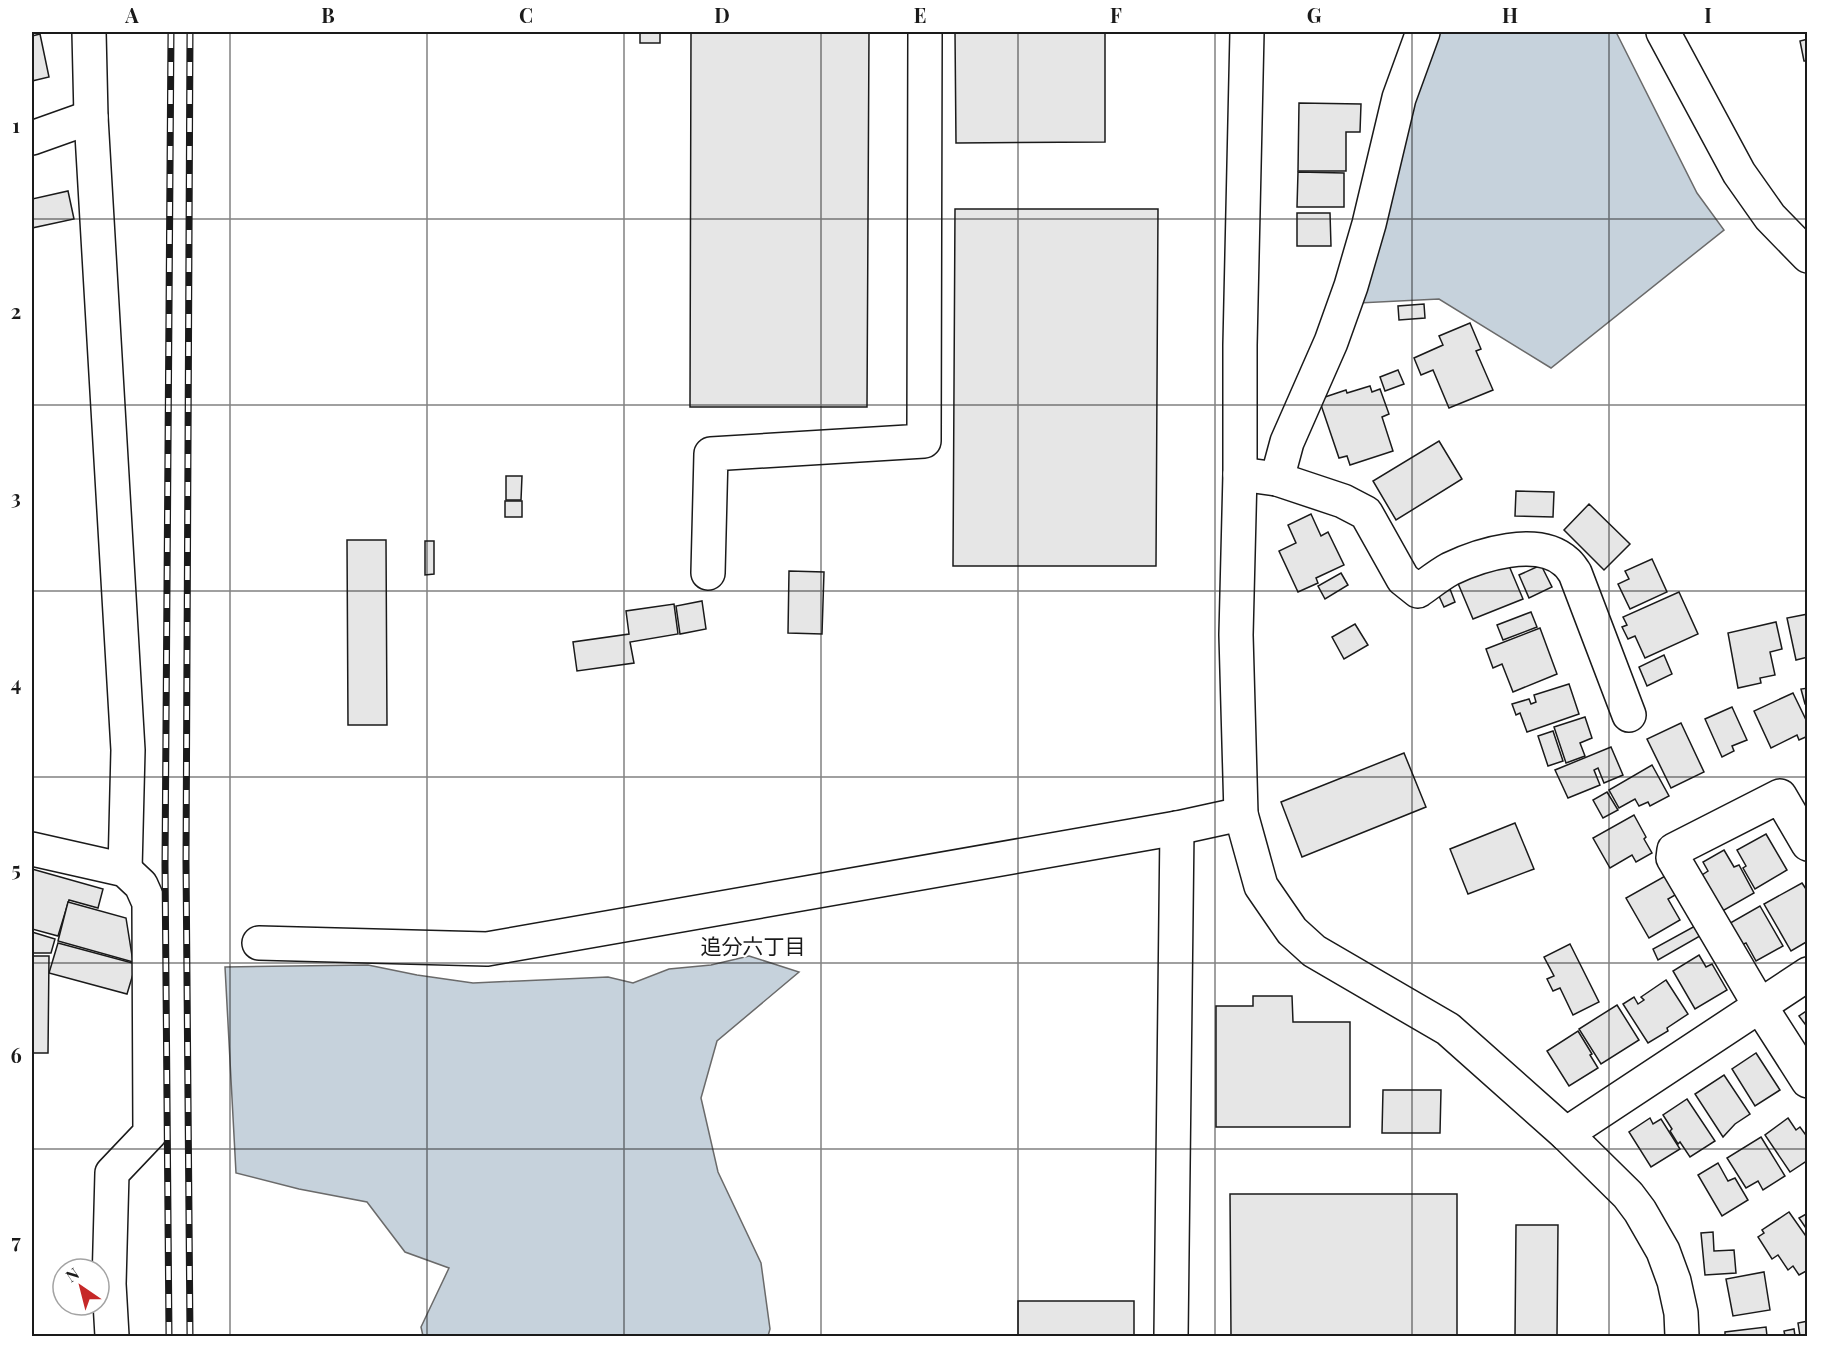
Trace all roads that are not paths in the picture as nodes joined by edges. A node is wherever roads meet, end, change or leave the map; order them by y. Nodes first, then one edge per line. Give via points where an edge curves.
1 (89, 32) edge
2 (925, 32) edge
3 (1247, 32) edge
4 (1423, 32) edge
5 (1663, 32) edge
6 (91, 117) junction
7 (32, 138) edge
8 (1806, 253) edge
9 (1240, 474) junction
10 (1277, 479) junction
11 (708, 573) dead end
12 (1629, 715) dead end
13 (1241, 814) junction
14 (1177, 828) junction
15 (1808, 844) edge
16 (32, 849) edge
17 (125, 870) junction
18 (259, 943) dead end
19 (1808, 974) edge
20 (1760, 1006) junction
21 (1808, 1081) edge
22 (1566, 1134) junction
23 (112, 1336) edge
24 (1171, 1336) edge
25 (1682, 1336) edge

1 - 6 street
2 - 11 street via 924,441 711,454
3 - 9 street
4 - 10 street via 1399,98 1350,286 1331,342 1287,442
5 - 8 street via 1739,173 1770,218
6 - 7 street
6 - 17 street via 128,750
9 - 10 street
9 - 13 street via 1236,636
10 - 12 street via 1343,501 1366,513 1403,579 1418,591 1448,570 1486,554 1527,549 1565,560 1575,573
13 - 14 street
13 - 22 street via 1261,886 1292,931 1314,951 1448,1029
14 - 18 street via 487,949
14 - 24 street
15 - 20 street via 1780,796 1674,850 1673,858
16 - 17 street
17 - 23 street via 141,885 149,903 150,1133 112,1173
19 - 20 street
20 - 21 street
20 - 22 street
22 - 25 street via 1628,1195 1659,1242 1674,1281

